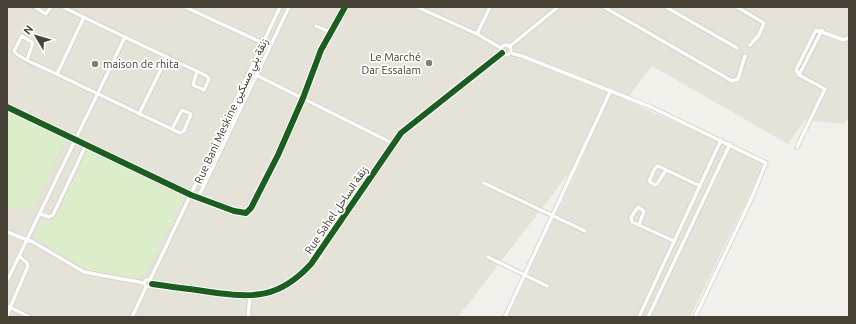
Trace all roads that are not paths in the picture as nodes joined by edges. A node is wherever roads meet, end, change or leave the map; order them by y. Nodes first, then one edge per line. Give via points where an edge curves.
1 (35, 7) edge
2 (51, 7) edge
3 (63, 7) edge
4 (185, 7) edge
5 (280, 7) edge
6 (289, 7) edge
7 (345, 7) edge
8 (417, 7) edge
9 (490, 7) edge
10 (558, 7) edge
11 (604, 7) edge
12 (666, 7) edge
13 (737, 7) edge
14 (423, 8) edge
15 (84, 17) junction
16 (316, 26) dead end
17 (330, 32) junction
18 (477, 34) junction
19 (125, 37) junction
20 (848, 38) edge
21 (263, 43) junction
22 (750, 45) dead end
23 (509, 47) junction
24 (501, 48) junction
25 (738, 48) dead end
26 (502, 53) junction
27 (510, 53) junction
28 (745, 56) dead end
29 (167, 57) junction
30 (27, 60) junction
31 (197, 72) junction
32 (57, 74) junction
33 (256, 75) junction
34 (611, 90) junction
35 (98, 94) junction
36 (303, 98) junction
37 (7, 107) edge
38 (139, 114) junction
39 (172, 129) junction
40 (76, 139) junction
41 (721, 140) junction
42 (394, 144) junction
43 (730, 144) junction
44 (86, 145) junction
45 (797, 147) dead end
46 (666, 170) junction
47 (484, 183) dead end
48 (700, 186) junction
49 (191, 195) junction
50 (198, 198) junction
51 (41, 214) junction
52 (551, 215) junction
53 (639, 225) junction
54 (585, 231) dead end
55 (7, 232) edge
56 (28, 240) junction
57 (674, 241) junction
58 (488, 257) dead end
59 (20, 258) junction
60 (663, 264) junction
61 (671, 268) junction
62 (524, 275) junction
63 (7, 281) edge
64 (151, 282) junction
65 (145, 285) junction
66 (547, 286) dead end
67 (250, 297) junction
68 (9, 307) edge
69 (7, 315) edge
70 (30, 317) edge
71 (132, 317) edge
72 (248, 317) edge
73 (505, 317) edge
74 (639, 317) edge
75 (648, 317) edge
76 (695, 317) edge

1 - 2 street via 46,14
3 - 15 street
4 - 21 street
5 - 21 street, Rue Bani Meskine زنقة بني مسكين
6 - 33 street
7 - 17 street
8 - 14 street
9 - 18 street
10 - 23 street
11 - 28 street via 734,82 737,81
12 - 25 street
13 - 22 street via 764,23 759,35
14 - 18 street
15 - 19 street
15 - 32 street
16 - 17 street
17 - 36 street
18 - 24 street
19 - 29 street
19 - 35 street
20 - 45 street via 816,30 796,70 825,89
21 - 49 street, Rue Bani Meskine زنقة بني مسكين
23 - 24 street
23 - 27 street
24 - 26 street
26 - 27 street
26 - 42 street, Rue Sahel زنقة الساحل via 405,129
27 - 34 street
29 - 31 street
29 - 38 street
30 - 30 street via 33,43 22,36 14,52
30 - 32 street
31 - 31 street via 209,78 204,90 193,84
32 - 35 street
33 - 36 street
33 - 50 street
34 - 41 street
34 - 52 street
35 - 38 street
35 - 40 street
36 - 42 street
36 - 50 street via 278,155 249,211 239,212
37 - 40 street
38 - 39 street
39 - 39 street via 183,132 191,114 182,110
40 - 44 street
40 - 51 street
41 - 43 street
41 - 48 street
42 - 67 street, Rue Sahel زنقة الساحل via 322,250 304,272 277,290
43 - 61 street
43 - 76 street via 764,161 766,165
44 - 49 street
44 - 51 street via 53,215 49,217
46 - 46 street via 656,166 649,181 657,184
46 - 48 street
47 - 52 street
48 - 57 street
49 - 50 street
49 - 64 street, Rue Bani Meskine زنقة بني مسكين
51 - 56 street
52 - 54 street
52 - 62 street
53 - 53 street via 632,222 631,218 638,207 644,211
53 - 57 street
55 - 56 street
56 - 59 street
56 - 65 street via 84,272
57 - 60 street
58 - 62 street
59 - 63 street
59 - 68 street via 28,266
60 - 61 street
60 - 74 street
61 - 75 street
62 - 66 street
62 - 73 street
64 - 65 street via 149,287
64 - 65 street via 146,280
64 - 67 street, Rue Sahel زنقة الساحل
65 - 71 street
67 - 72 street
68 - 69 street
68 - 70 street

